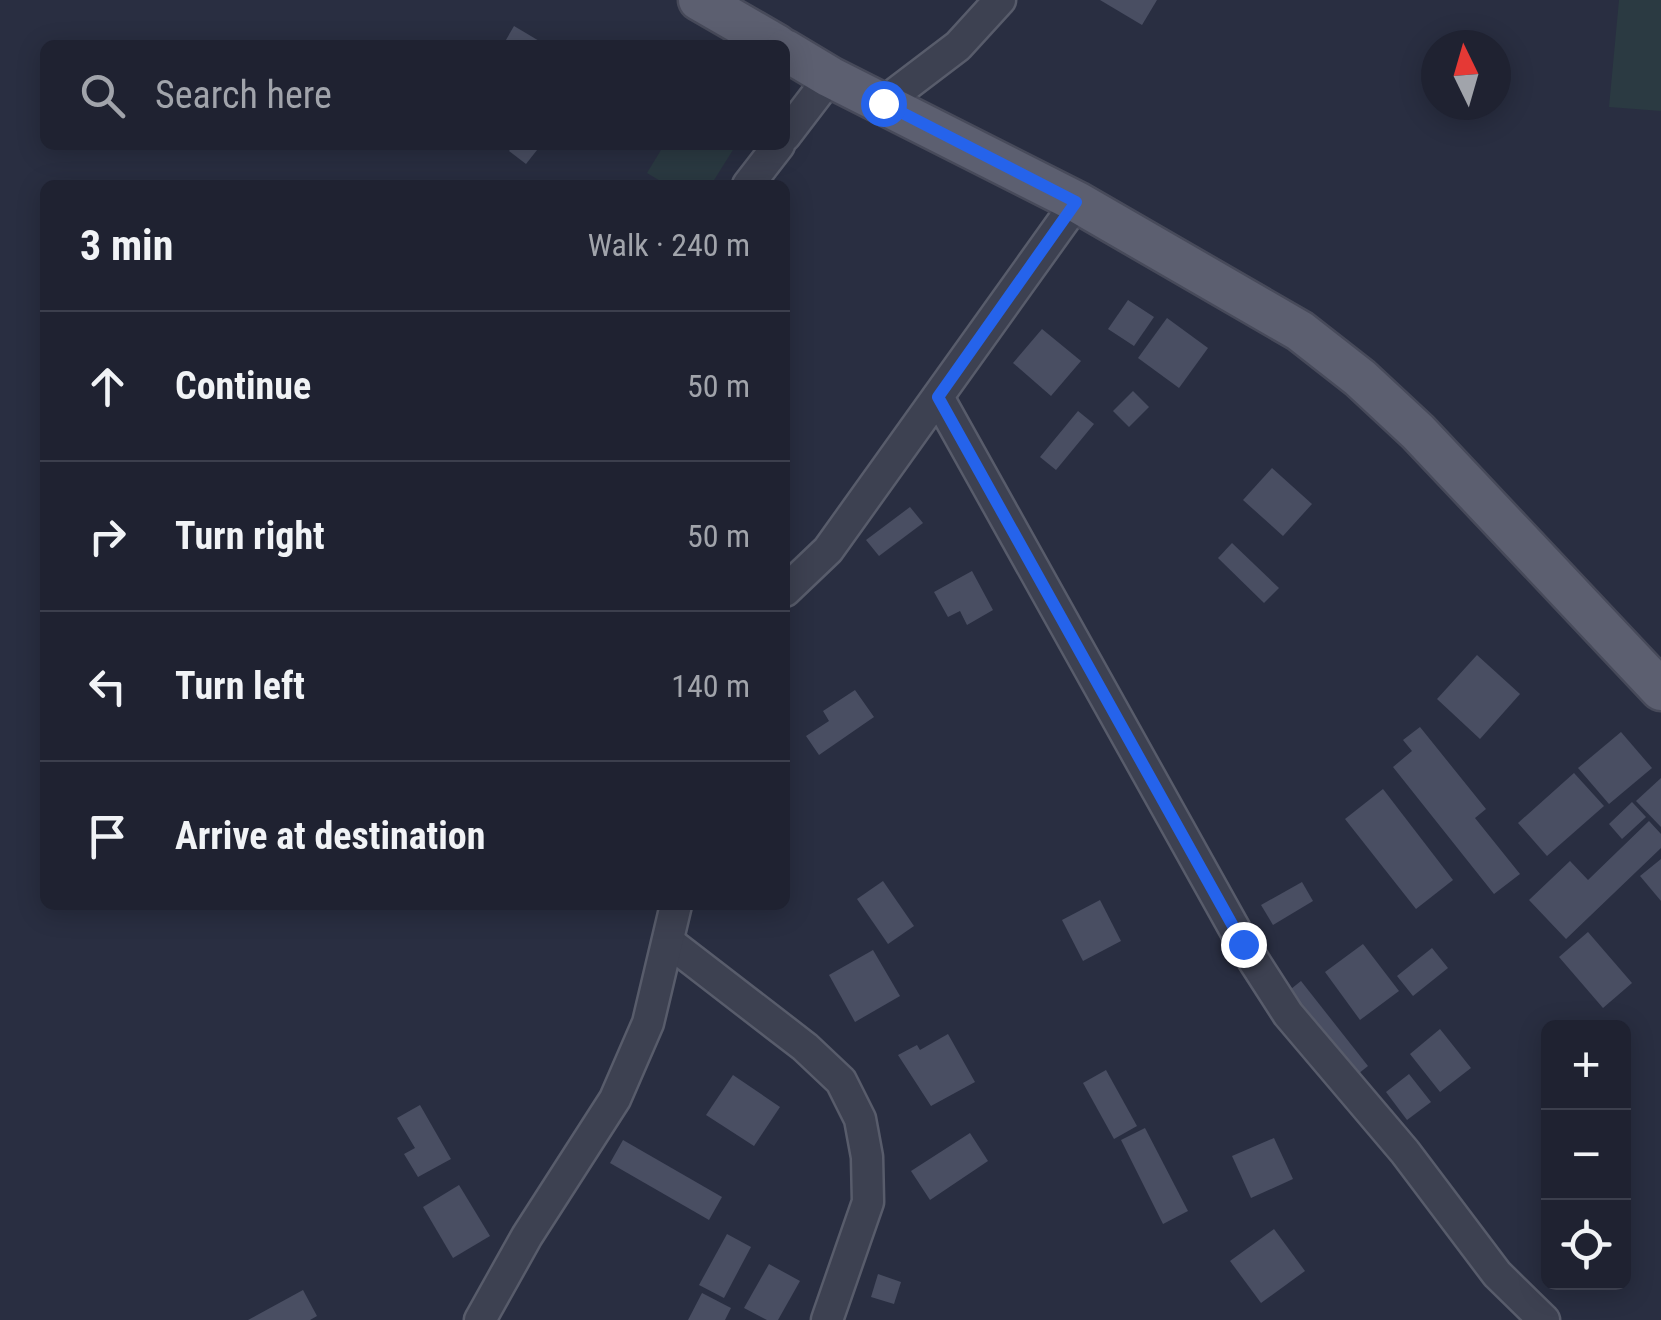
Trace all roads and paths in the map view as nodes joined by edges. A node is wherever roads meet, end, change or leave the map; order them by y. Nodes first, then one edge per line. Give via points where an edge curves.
1 (699, 0) edge
2 (1000, 0) edge
3 (768, 40) edge
4 (790, 53) edge
5 (830, 76) junction
6 (883, 103) junction
7 (790, 129) edge
8 (774, 150) edge
9 (752, 180) edge
10 (1076, 202) junction
11 (938, 397) junction
12 (790, 586) edge
13 (1661, 690) edge
14 (675, 910) edge
15 (669, 942) junction
16 (480, 1320) edge
17 (827, 1320) edge
18 (1544, 1320) edge

1 - 3 main road
2 - 6 street via 958,46
4 - 5 main road
5 - 6 main road
5 - 7 street
6 - 10 main road
8 - 9 street
10 - 11 street
10 - 13 main road via 1300,331 1360,378
11 - 12 street via 828,550
11 - 18 street via 1288,1014 1497,1274
14 - 15 street
15 - 16 street via 648,1022 615,1098
15 - 17 street via 841,1081 860,1119 868,1202

